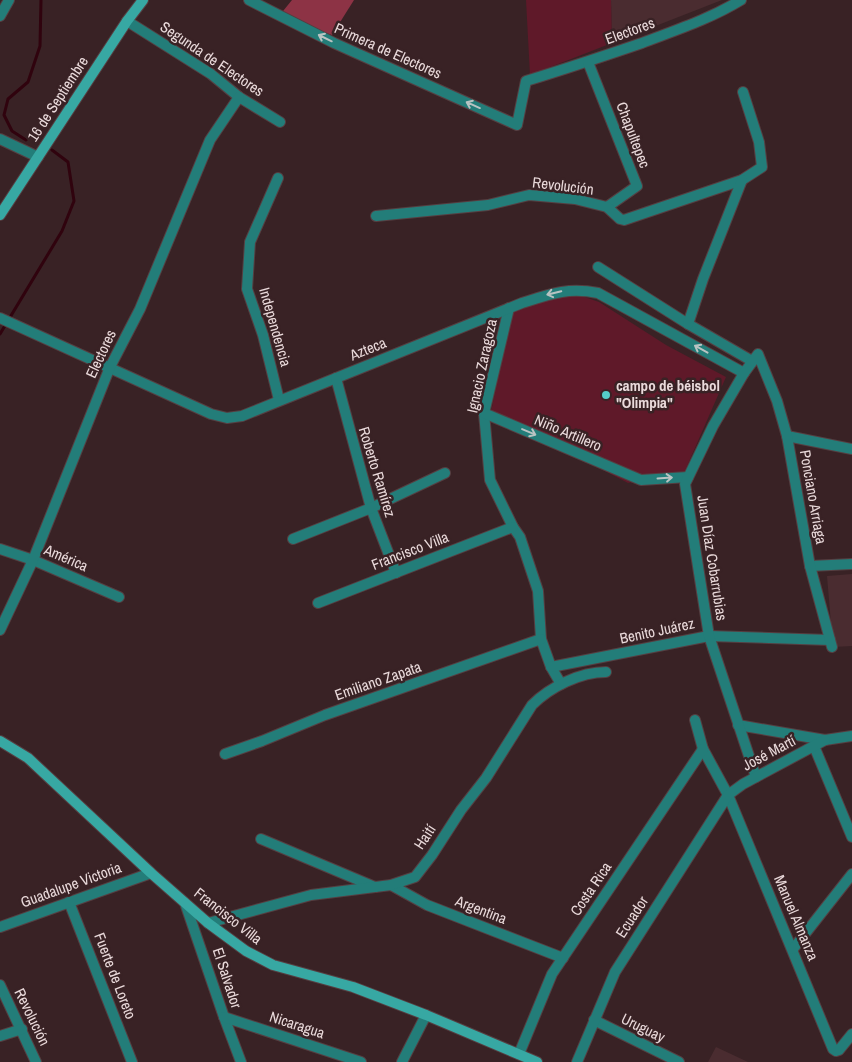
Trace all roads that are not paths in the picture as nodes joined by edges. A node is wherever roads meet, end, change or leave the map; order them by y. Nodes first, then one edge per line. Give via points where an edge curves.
1 (9, 0) edge
2 (143, 0) edge
3 (249, 0) edge
4 (741, 0) edge
5 (0, 16) edge
6 (127, 21) junction
7 (588, 62) junction
8 (526, 81) joint
9 (743, 92) dead end
10 (239, 97) junction
11 (280, 122) dead end
12 (0, 139) edge
13 (38, 158) junction
14 (278, 178) dead end
15 (742, 180) junction
16 (607, 207) junction
17 (0, 215) edge
18 (376, 216) dead end
19 (598, 267) dead end
20 (510, 308) junction
21 (0, 318) edge
22 (688, 324) junction
23 (755, 358) junction
24 (110, 367) junction
25 (744, 373) junction
26 (336, 378) junction
27 (279, 400) junction
28 (484, 413) junction
29 (786, 436) junction
30 (852, 449) edge
31 (446, 473) dead end
32 (688, 477) junction
33 (371, 508) junction
34 (513, 528) junction
35 (293, 539) dead end
36 (0, 549) edge
37 (33, 560) junction
38 (852, 564) edge
39 (810, 566) junction
40 (396, 573) junction
41 (119, 597) dead end
42 (318, 603) dead end
43 (0, 630) edge
44 (709, 636) junction
45 (541, 638) junction
46 (831, 644) joint
47 (551, 667) junction
48 (606, 672) dead end
49 (561, 684) junction
50 (695, 720) dead end
51 (738, 725) junction
52 (852, 736) edge
53 (825, 740) junction
54 (0, 741) edge
55 (814, 746) junction
56 (703, 749) junction
57 (225, 754) dead end
58 (756, 777) junction
59 (728, 795) junction
60 (852, 837) edge
61 (261, 839) dead end
62 (152, 872) junction
63 (852, 874) edge
64 (391, 885) junction
65 (376, 888) junction
66 (69, 902) junction
67 (185, 902) junction
68 (208, 923) junction
69 (0, 927) edge
70 (793, 949) junction
71 (563, 958) junction
72 (0, 986) edge
73 (426, 1015) junction
74 (224, 1016) junction
75 (594, 1020) junction
76 (22, 1029) junction
77 (852, 1034) edge
78 (0, 1036) edge
79 (519, 1054) junction
80 (36, 1062) edge
81 (132, 1062) edge
82 (241, 1062) edge
83 (361, 1062) edge
84 (402, 1062) edge
85 (537, 1062) edge
86 (577, 1062) edge
87 (679, 1062) edge

1 - 5 street
2 - 6 street, 16 de Septiembre
8 -> 3 street, Primera de Electores via 517,125 342,47
4 - 7 street, Electores via 685,27
6 - 10 street, Segunda de Electores via 211,74
6 - 13 street, 16 de Septiembre
7 - 8 street, Electores
7 - 16 street, Chapultepec via 637,186
9 - 15 street, Revolución via 759,142 762,167
10 - 11 street, Segunda de Electores
10 - 24 street, Electores via 210,140 140,309
12 - 13 street
13 - 17 street, 16 de Septiembre
14 - 27 street, Independencia via 250,242 247,289 263,335
15 - 16 street, Revolución via 624,220
15 - 22 street
16 - 18 street, Revolución via 575,199 529,195 488,205
19 - 22 street
25 -> 20 street, Azteca via 598,293 580,290 556,292
20 - 26 street, Azteca
20 - 28 street, Ignacio Zaragoza
21 - 24 street, Azteca
22 - 23 street
23 - 25 street, Juan Díaz Cobarrubias
23 - 29 street, Ponciano Arriaga via 777,401
24 - 27 street, Azteca via 211,414 227,418 242,416
24 - 37 street, Electores
25 - 32 street, Juan Díaz Cobarrubias
26 - 27 street, Azteca
26 - 33 street, Roberto Ramírez
28 -> 32 street, Niño Artillero via 641,480
28 - 34 street, Ignacio Zaragoza via 490,480
29 - 30 street
29 - 39 street, Ponciano Arriaga
31 - 33 street
32 - 44 street, Juan Díaz Cobarrubias via 685,484
33 - 35 street
33 - 40 street, Roberto Ramírez
34 - 40 street, Francisco Villa
34 - 45 street, Ignacio Zaragoza via 520,537 538,591
36 - 37 street, América
37 - 41 street, América
37 - 43 street, Electores
38 - 39 street
39 - 46 street, Ponciano Arriaga
40 - 42 street, Francisco Villa
44 - 46 street, Benito Juárez
44 - 47 street, Benito Juárez
44 - 51 street, Juan Díaz Cobarrubias
45 - 47 street, Ignacio Zaragoza
45 - 57 street, Emiliano Zapata
47 - 49 street, Ignacio Zaragoza
48 - 49 street, Haití via 594,672
49 - 64 street, Haití via 532,705 486,778 415,877
50 - 56 street
51 - 53 street
51 - 58 street, Juan Díaz Cobarrubias
52 - 53 street
53 - 55 street, José Martí
54 - 62 street, Francisco Villa via 28,758
55 - 58 street, José Martí
55 - 60 street
56 - 59 street
56 - 71 street, Costa Rica
58 - 59 street, José Martí
59 - 70 street, Manuel Almanza
59 - 75 street, Ecuador via 615,972
61 - 65 street
62 - 66 street, Guadalupe Victoria
62 - 67 street, Francisco Villa
63 - 70 street
64 - 65 street, Haití
64 - 71 street, Argentina via 427,905
65 - 68 street, Haití via 311,895
66 - 69 street, Guadalupe Victoria
66 - 81 street, Fuerte de Loreto
67 - 68 street, Francisco Villa
67 - 74 street, El Salvador
68 - 73 street, Francisco Villa via 246,951 272,965 353,987
70 - 77 street, Manuel Almanza via 833,1049 839,1050
71 - 79 street, Costa Rica via 552,974
72 - 76 street, Revolución
73 - 79 street, Francisco Villa
73 - 84 street
74 - 82 street, El Salvador
74 - 83 street, Nicaragua
75 - 86 street, Ecuador
75 - 87 street, Uruguay
76 - 78 street
76 - 80 street, Revolución
79 - 85 street, Francisco Villa

